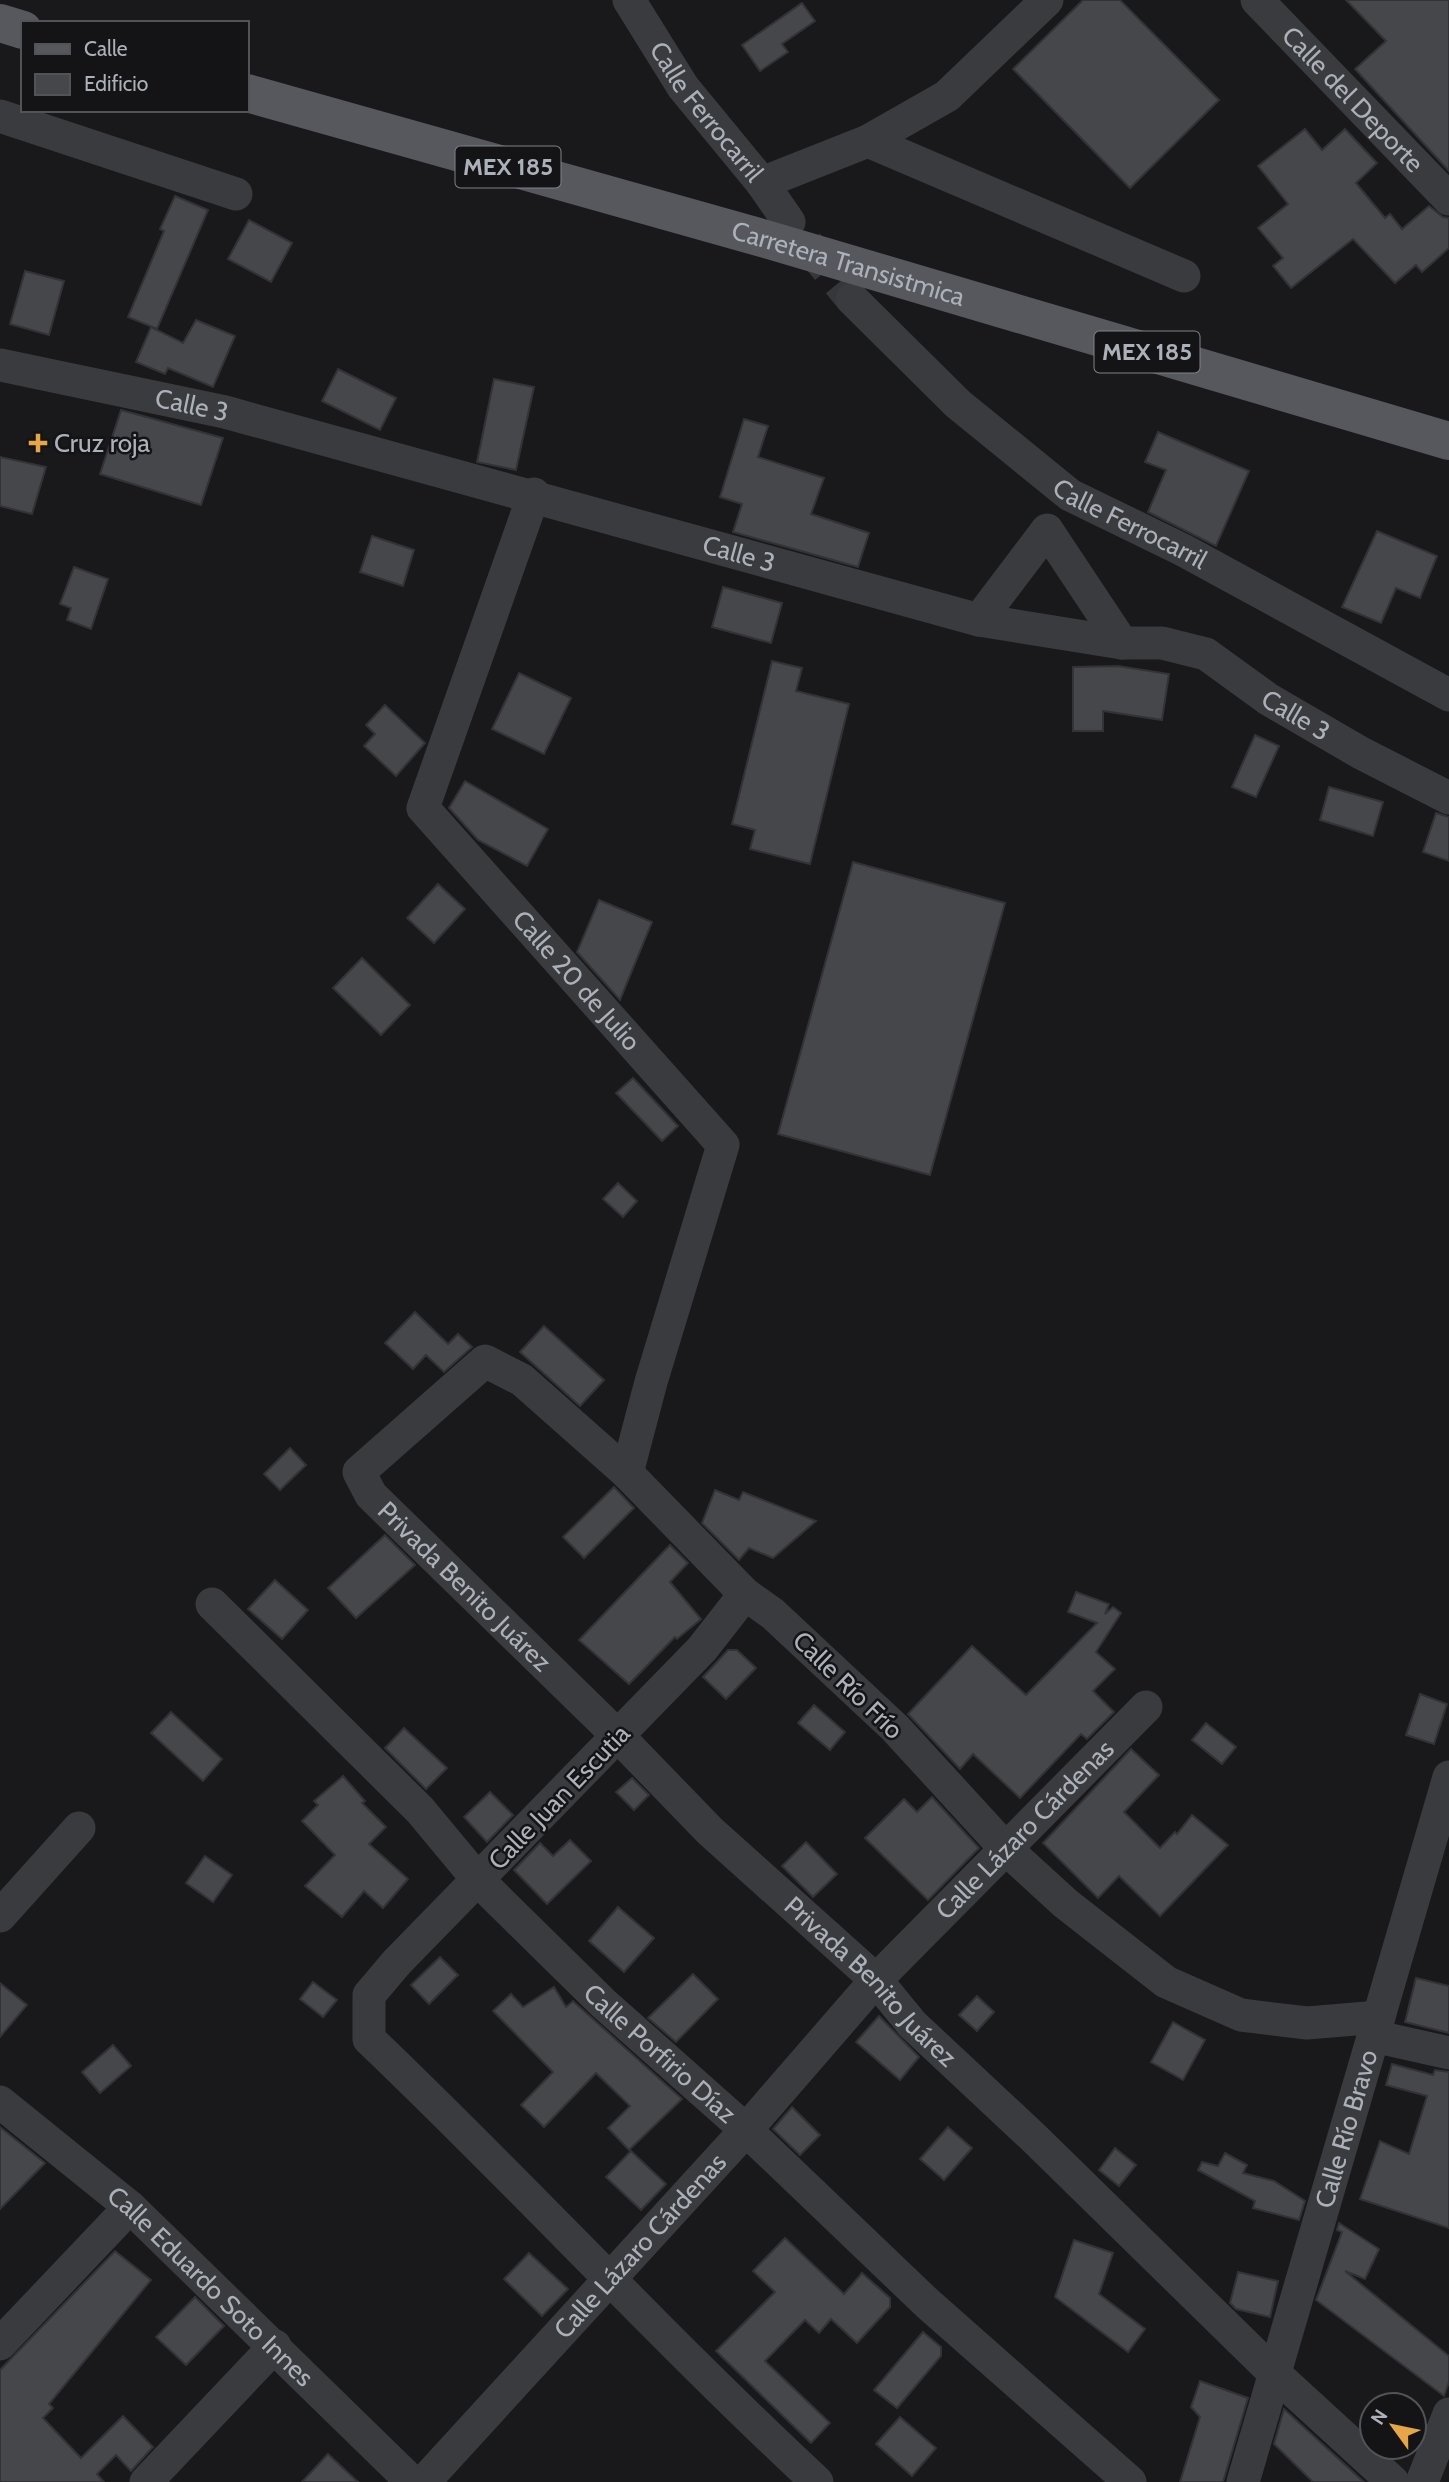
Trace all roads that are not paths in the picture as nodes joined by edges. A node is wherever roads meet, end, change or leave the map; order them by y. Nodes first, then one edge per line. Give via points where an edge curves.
1 (629, 0) edge
2 (1047, 0) edge
3 (1258, 0) edge
4 (0, 23) edge
5 (21, 29) edge
6 (248, 93) edge
7 (0, 116) edge
8 (868, 141) junction
9 (762, 183) junction
10 (236, 194) dead end
11 (1449, 199) edge
12 (779, 231) junction
13 (1184, 276) dead end
14 (852, 299) tunnel mouth
15 (0, 365) edge
16 (1449, 441) edge
17 (534, 495) junction
18 (1070, 495) junction
19 (1047, 530) junction
20 (979, 620) junction
21 (1122, 643) junction
22 (1449, 695) edge
23 (1449, 798) edge
24 (359, 1472) joint
25 (627, 1473) junction
26 (745, 1594) junction
27 (212, 1604) dead end
28 (1146, 1707) dead end
29 (617, 1735) junction
30 (1447, 1792) edge
31 (79, 1828) dead end
32 (1006, 1849) junction
33 (479, 1881) junction
34 (0, 1916) edge
35 (876, 1980) junction
36 (1376, 2027) junction
37 (1449, 2053) edge
38 (0, 2102) edge
39 (746, 2130) junction
40 (130, 2207) junction
41 (609, 2279) junction
42 (0, 2344) edge
43 (275, 2346) junction
44 (1275, 2373) junction
45 (1449, 2414) edge
46 (146, 2482) edge
47 (412, 2482) edge
48 (425, 2482) edge
49 (817, 2482) edge
50 (1130, 2482) edge
51 (1242, 2482) edge
52 (1393, 2482) edge
53 (1422, 2482) edge

1 - 9 street, Calle Ferrocarril via 683,87
2 - 8 street via 947,96
3 - 11 street, Calle del Deporte
4 - 5 main road
6 - 12 main road, Carretera Transistmica / MEX 185
7 - 10 street
8 - 9 street
8 - 13 street
9 - 12 street, Calle Ferrocarril
12 - 16 main road, Carretera Transistmica / MEX 185 via 845,262
14 - 18 street, Calle Ferrocarril via 958,404
15 - 17 street, Calle 3 via 225,412
17 - 20 street, Calle 3
17 - 25 street, Calle 20 de Julio via 423,808 723,1145
18 - 19 street
18 - 22 street, Calle Ferrocarril via 1183,550
19 - 20 street
19 - 21 street
20 - 21 street, Calle 3
21 - 23 street, Calle 3 via 1162,643 1206,654 1268,699
24 - 25 street, Calle Río Frío via 485,1361 522,1380
24 - 29 street, Privada Benito Juárez via 371,1495
25 - 26 street, Calle Río Frío
26 - 29 street, Calle Juan Escutia via 702,1649
26 - 32 street, Calle Río Frío via 773,1614 895,1728
27 - 33 street, Calle Porfirio Díaz via 420,1810
28 - 32 street, Calle Lázaro Cárdenas
29 - 33 street, Calle Juan Escutia
29 - 35 street, Privada Benito Juárez via 710,1831
30 - 36 street, Calle Río Bravo
31 - 34 street
32 - 35 street, Calle Lázaro Cárdenas
32 - 36 street, Calle Río Frío via 1065,1903 1166,1982 1241,2015
33 - 39 street, Calle Porfirio Díaz via 603,2003
33 - 41 street, Calle Juan Escutia via 369,1995 369,2039
35 - 39 street, Calle Lázaro Cárdenas
35 - 44 street, Privada Benito Juárez via 912,2024
36 - 37 street, Calle Río Frío
36 - 44 street, Calle Río Bravo
38 - 40 street, Calle Eduardo Soto Innes
39 - 41 street, Calle Lázaro Cárdenas
39 - 50 street, Calle Porfirio Díaz via 927,2303
40 - 42 street
40 - 43 street, Calle Eduardo Soto Innes
41 - 48 street, Calle Lázaro Cárdenas
41 - 49 street
43 - 46 street
43 - 47 street, Calle Eduardo Soto Innes
44 - 51 street, Calle Río Bravo
44 - 52 street, Privada Benito Juárez
45 - 53 street

